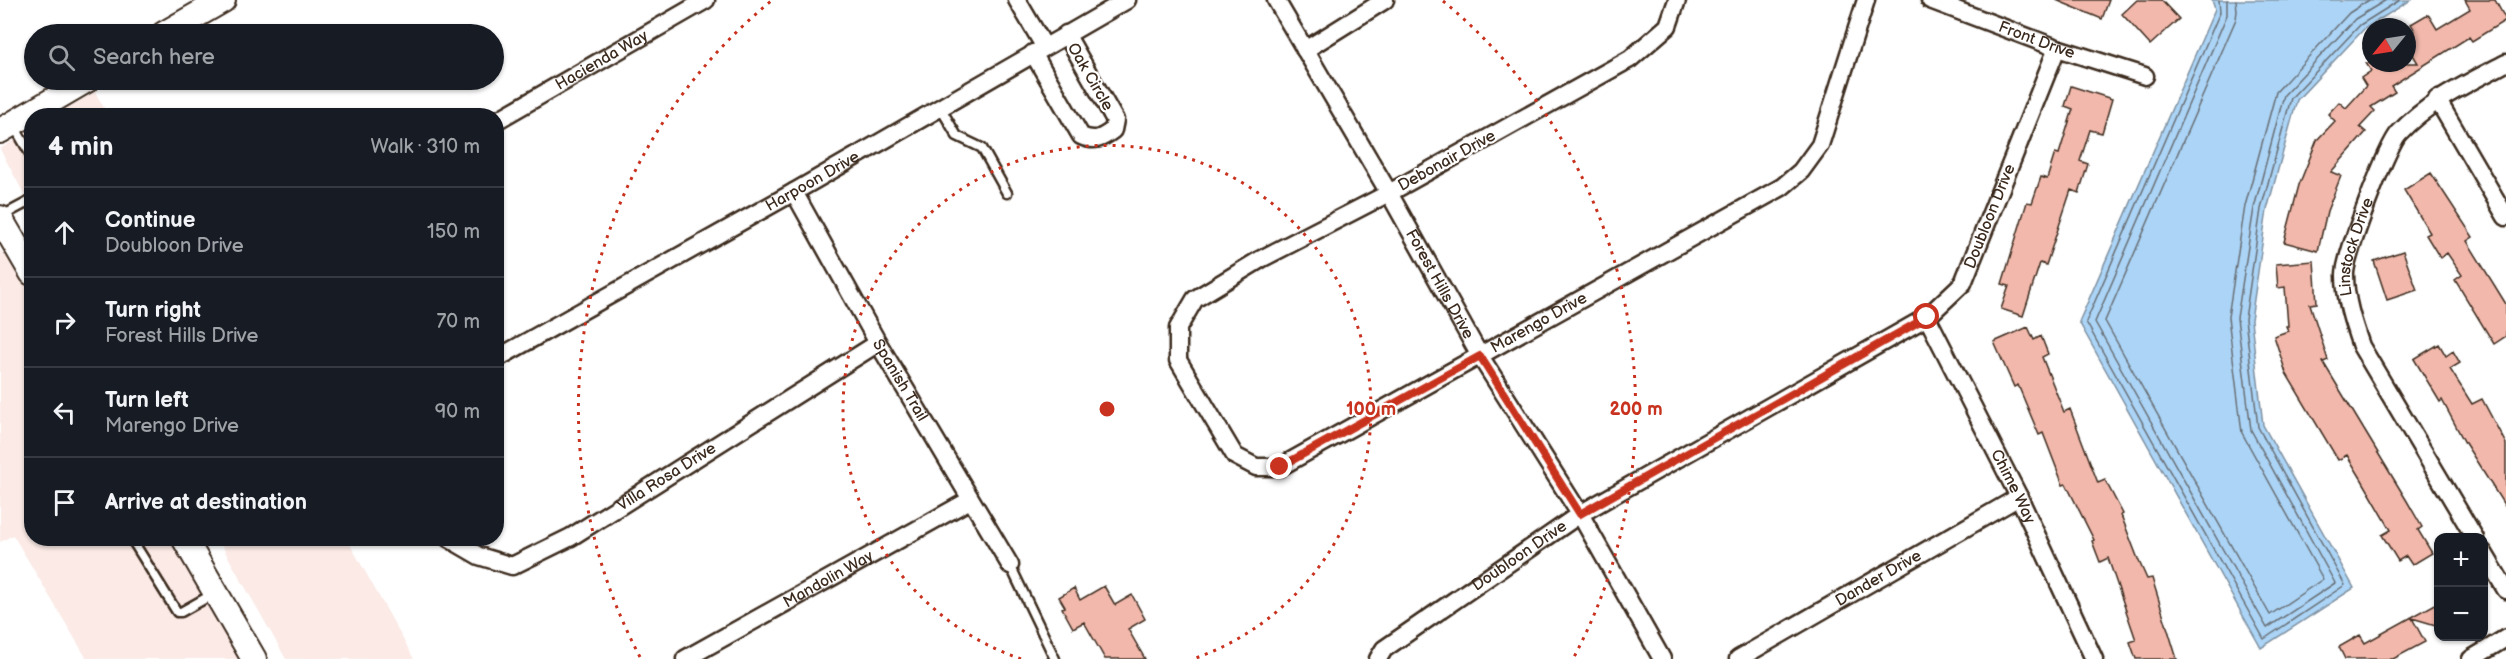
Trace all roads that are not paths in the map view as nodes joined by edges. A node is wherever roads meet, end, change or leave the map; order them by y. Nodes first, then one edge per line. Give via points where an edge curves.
1 (223, 0) edge
2 (706, 0) edge
3 (1017, 0) edge
4 (1127, 0) edge
5 (1276, 0) edge
6 (1384, 0) edge
7 (1677, 0) edge
8 (1866, 0) edge
9 (1930, 0) edge
10 (181, 24) edge
11 (1066, 34) junction
12 (2057, 48) junction
13 (1039, 50) junction
14 (1305, 50) junction
15 (2506, 63) edge
16 (2145, 76) dead end
17 (70, 90) edge
18 (2437, 99) junction
19 (940, 107) junction
20 (39, 108) edge
21 (504, 116) edge
22 (24, 117) edge
23 (6, 127) edge
24 (24, 148) edge
25 (794, 192) junction
26 (1007, 193) dead end
27 (1389, 193) junction
28 (24, 204) edge
29 (0, 217) edge
30 (2506, 217) edge
31 (0, 236) edge
32 (24, 260) edge
33 (24, 262) edge
34 (1195, 299) joint
35 (1927, 317) junction
36 (878, 343) junction
37 (504, 355) edge
38 (1480, 356) junction
39 (2019, 497) junction
40 (970, 500) junction
41 (1580, 514) junction
42 (2473, 533) edge
43 (136, 546) edge
44 (189, 546) edge
45 (462, 546) edge
46 (2488, 559) edge
47 (1010, 565) joint
48 (2506, 590) edge
49 (216, 593) junction
50 (2506, 638) edge
51 (1381, 654) edge
52 (2088, 657) edge
53 (254, 659) edge
54 (685, 659) edge
55 (1055, 659) edge
56 (1662, 659) edge
57 (1738, 659) edge
58 (2471, 659) edge

1 - 10 street
2 - 21 street, Hacienda Way
3 - 13 street
4 - 11 street, Harpoon Drive
5 - 14 street, Forest Hills Drive
6 - 14 street
7 - 27 street, Debonair Drive via 1668,26 1630,59
8 - 38 street, Marengo Drive via 1820,145 1801,171 1782,187
9 - 12 street, Front Drive
11 - 13 street, Harpoon Drive
11 - 13 street, Oak Circle via 1115,120 1113,130 1102,138 1092,141 1081,136
12 - 16 street, Front Drive
12 - 35 street, Doubloon Drive via 1963,283
13 - 19 street, Harpoon Drive
14 - 27 street, Forest Hills Drive
15 - 18 street, Linstock Drive
17 - 20 street
18 - 30 street
18 - 42 street, Linstock Drive via 2397,135 2377,175 2344,272 2349,311 2361,346
19 - 25 street, Harpoon Drive
19 - 26 lane via 957,136 982,148
22 - 23 street
23 - 24 lane
25 - 36 street, Spanish Trail
25 - 37 street, Harpoon Drive
27 - 34 street, Debonair Drive via 1261,259
27 - 38 street, Forest Hills Drive
28 - 29 lane
29 - 32 street
31 - 33 street
34 - 38 street, Marengo Drive via 1178,328 1178,360 1234,456 1256,467 1280,467
35 - 39 street, Chime Way
35 - 41 street, Doubloon Drive
36 - 40 street, Spanish Trail
36 - 45 street, Villa Rosa Drive via 571,537 512,566
38 - 41 street, Forest Hills Drive
39 - 52 street, Chime Way
39 - 57 street, Dander Drive
40 - 47 street, Spanish Trail
40 - 54 street, Mandolin Way
41 - 51 street, Doubloon Drive
41 - 56 street, Forest Hills Drive
43 - 49 lane via 177,612
44 - 49 street
46 - 48 street
47 - 55 lane
49 - 53 street
50 - 58 street

